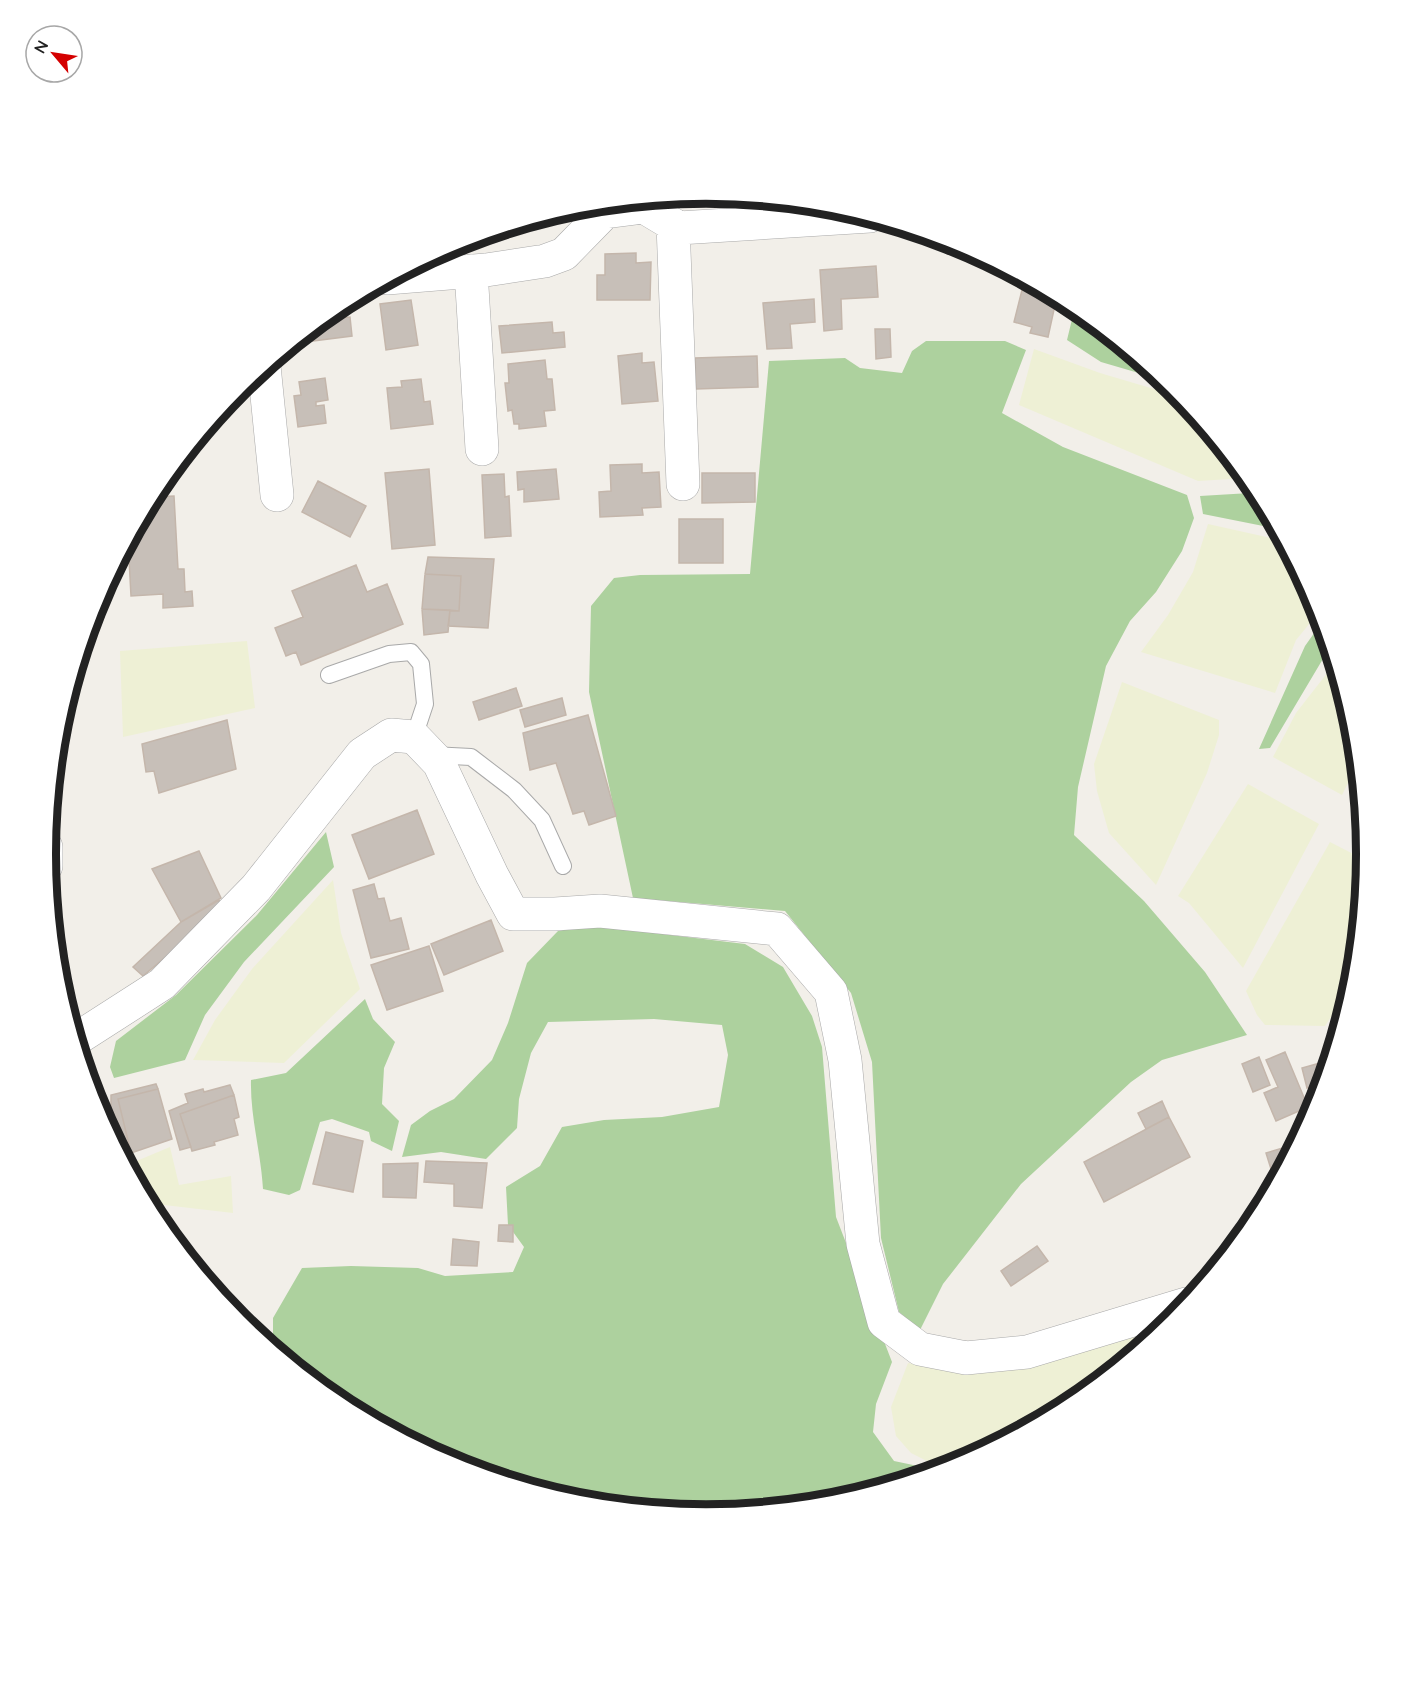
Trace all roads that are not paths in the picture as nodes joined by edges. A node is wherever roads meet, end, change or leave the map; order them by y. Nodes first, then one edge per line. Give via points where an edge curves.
1 (840, 218) edge
2 (673, 225) junction
3 (471, 271) junction
4 (408, 276) edge
5 (265, 376) edge
6 (482, 450) dead end
7 (683, 484) dead end
8 (277, 495) dead end
9 (329, 675) dead end
10 (423, 746) junction
11 (563, 866) dead end
12 (82, 1035) edge
13 (1168, 1309) edge

1 - 2 street via 679,228
2 - 3 street via 644,207 605,212 564,254 545,261
2 - 7 street
3 - 4 street
3 - 6 street
5 - 8 street
9 - 10 lane via 389,654 411,652 421,664 425,704
10 - 11 lane via 471,757 509,786 542,820
10 - 12 street via 391,735 362,754 256,888 162,984
10 - 13 street via 439,763 513,914 600,911 777,929 831,992 845,1060 863,1244 884,1322 920,1349 966,1358 1027,1352

